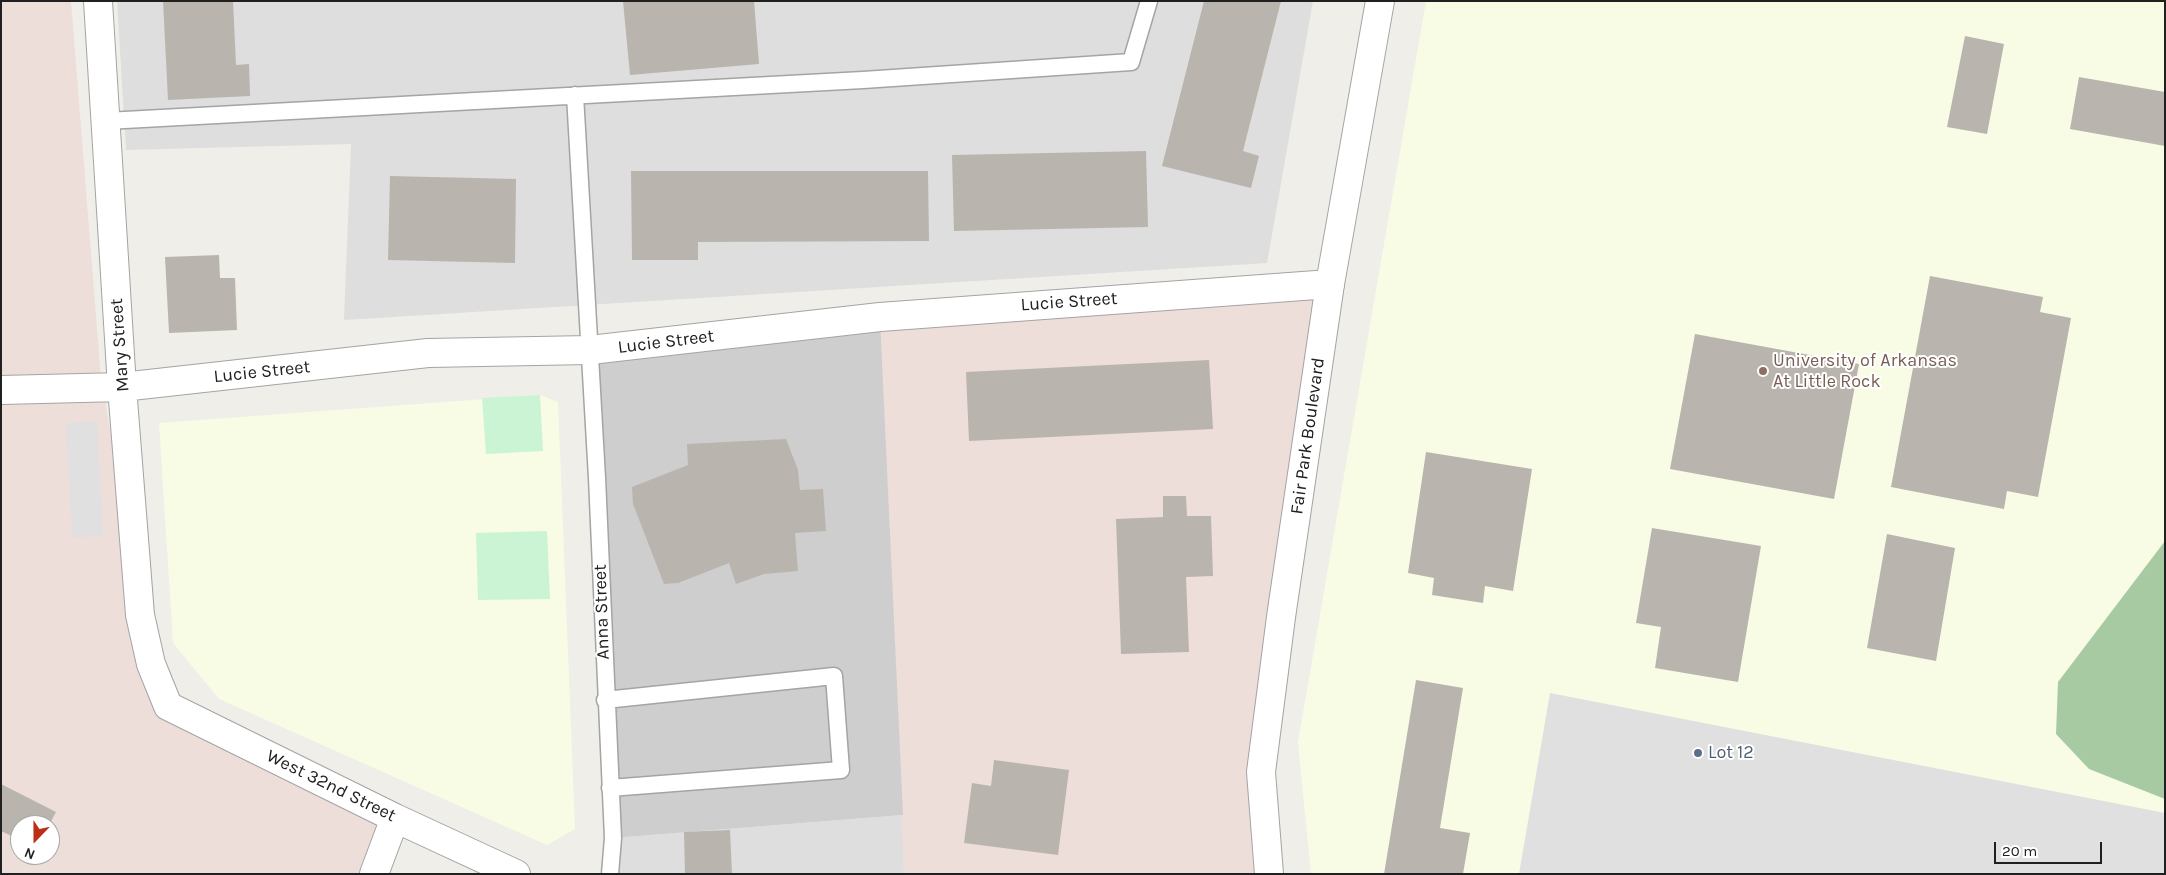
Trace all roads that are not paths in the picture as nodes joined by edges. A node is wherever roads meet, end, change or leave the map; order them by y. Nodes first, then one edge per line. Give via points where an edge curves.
1 (98, 1) edge
2 (1149, 1) edge
3 (1380, 1) edge
4 (575, 95) junction
5 (106, 121) junction
6 (1330, 284) junction
7 (590, 350) junction
8 (122, 387) junction
9 (1, 390) edge
10 (159, 685) joint
11 (605, 700) junction
12 (610, 788) junction
13 (395, 818) junction
14 (374, 874) edge
15 (516, 874) edge
16 (610, 874) edge
17 (1269, 874) edge

1 - 5 street, Mary Street
2 - 4 lane via 1131,62
3 - 6 street, Fair Park Boulevard
4 - 5 lane
4 - 7 lane, Anna Street
5 - 8 street, Mary Street
6 - 7 street, Lucie Street via 880,317
6 - 17 street, Fair Park Boulevard via 1261,772
7 - 8 street, Lucie Street via 428,353
7 - 11 lane, Anna Street
8 - 9 street, Lucie Street
8 - 10 street, Mary Street via 140,615
10 - 13 street, West 32nd Street via 168,706
11 - 12 lane, Anna Street
11 - 12 lane via 834,676 841,770
12 - 16 lane, Anna Street via 613,838
13 - 14 street
13 - 15 street, West 32nd Street

